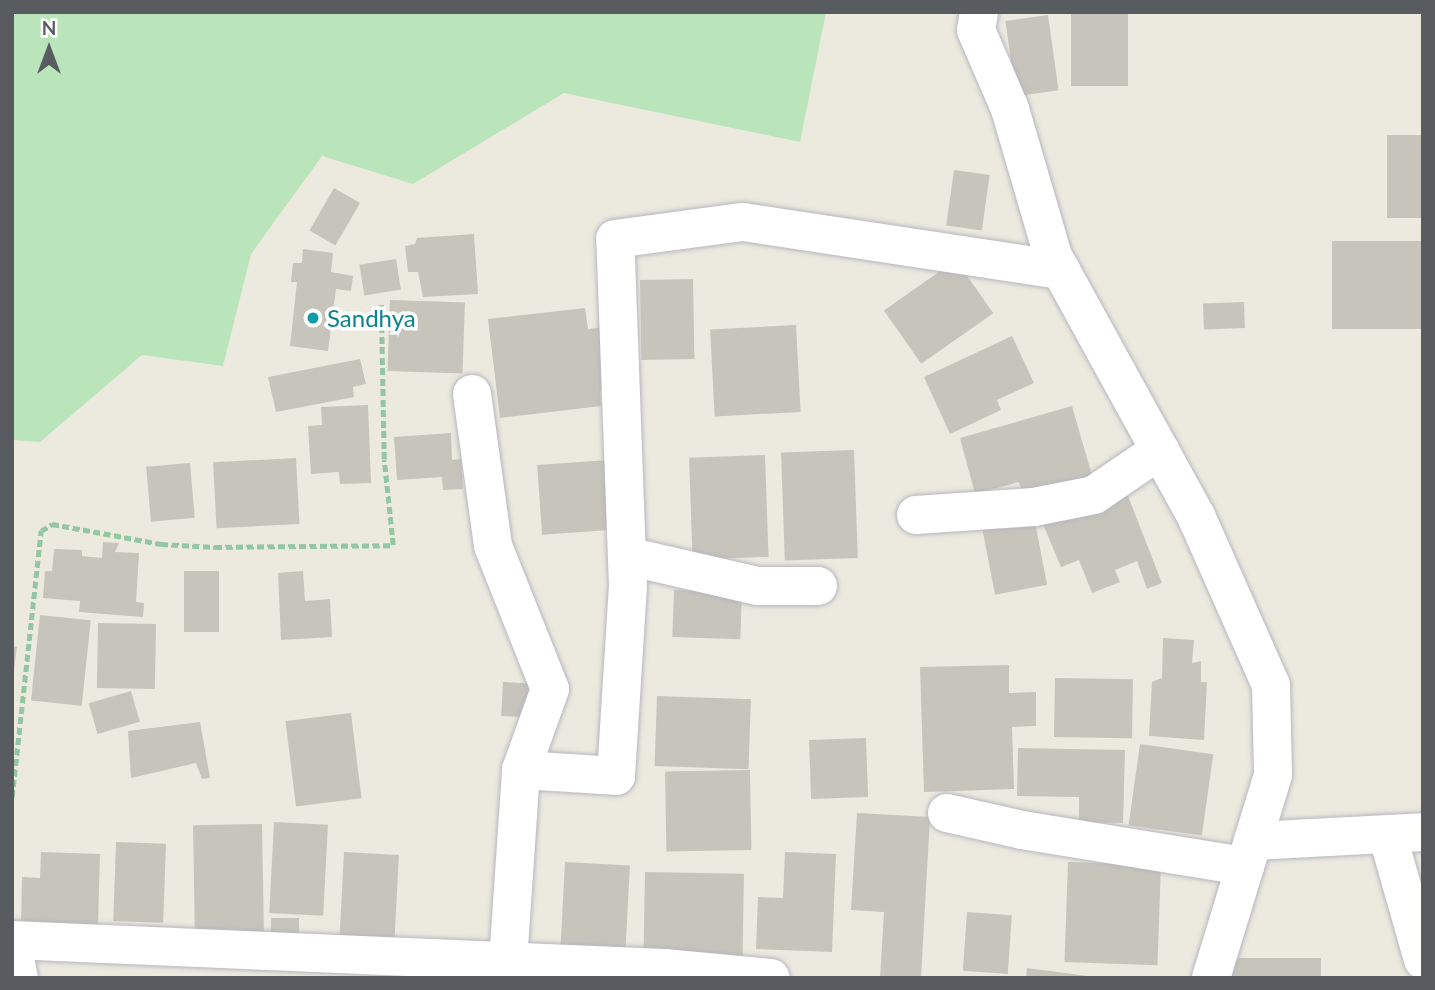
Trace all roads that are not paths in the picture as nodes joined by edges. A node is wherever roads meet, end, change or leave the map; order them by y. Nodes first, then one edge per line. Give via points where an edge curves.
1 (979, 12) edge
2 (1061, 270) junction
3 (472, 394) dead end
4 (1160, 450) junction
5 (916, 515) dead end
6 (627, 556) junction
7 (818, 586) dead end
8 (522, 770) junction
9 (947, 813) dead end
10 (1405, 834) edge
11 (1249, 853) junction
12 (12, 942) edge
13 (1423, 960) edge
14 (508, 962) junction
15 (19, 978) edge
16 (771, 978) edge
17 (1211, 978) edge

1 - 2 street via 976,30 1010,109
2 - 4 street
2 - 6 street via 743,222 615,239
3 - 8 street via 493,546 550,688
4 - 5 street via 1094,495 1034,507
4 - 11 street via 1196,516 1271,685 1273,775
6 - 7 street via 758,586
6 - 8 street via 615,776
8 - 14 street
9 - 11 street via 1022,830
10 - 11 street
10 - 13 street
11 - 17 street
12 - 14 street
12 - 15 street
14 - 16 street

